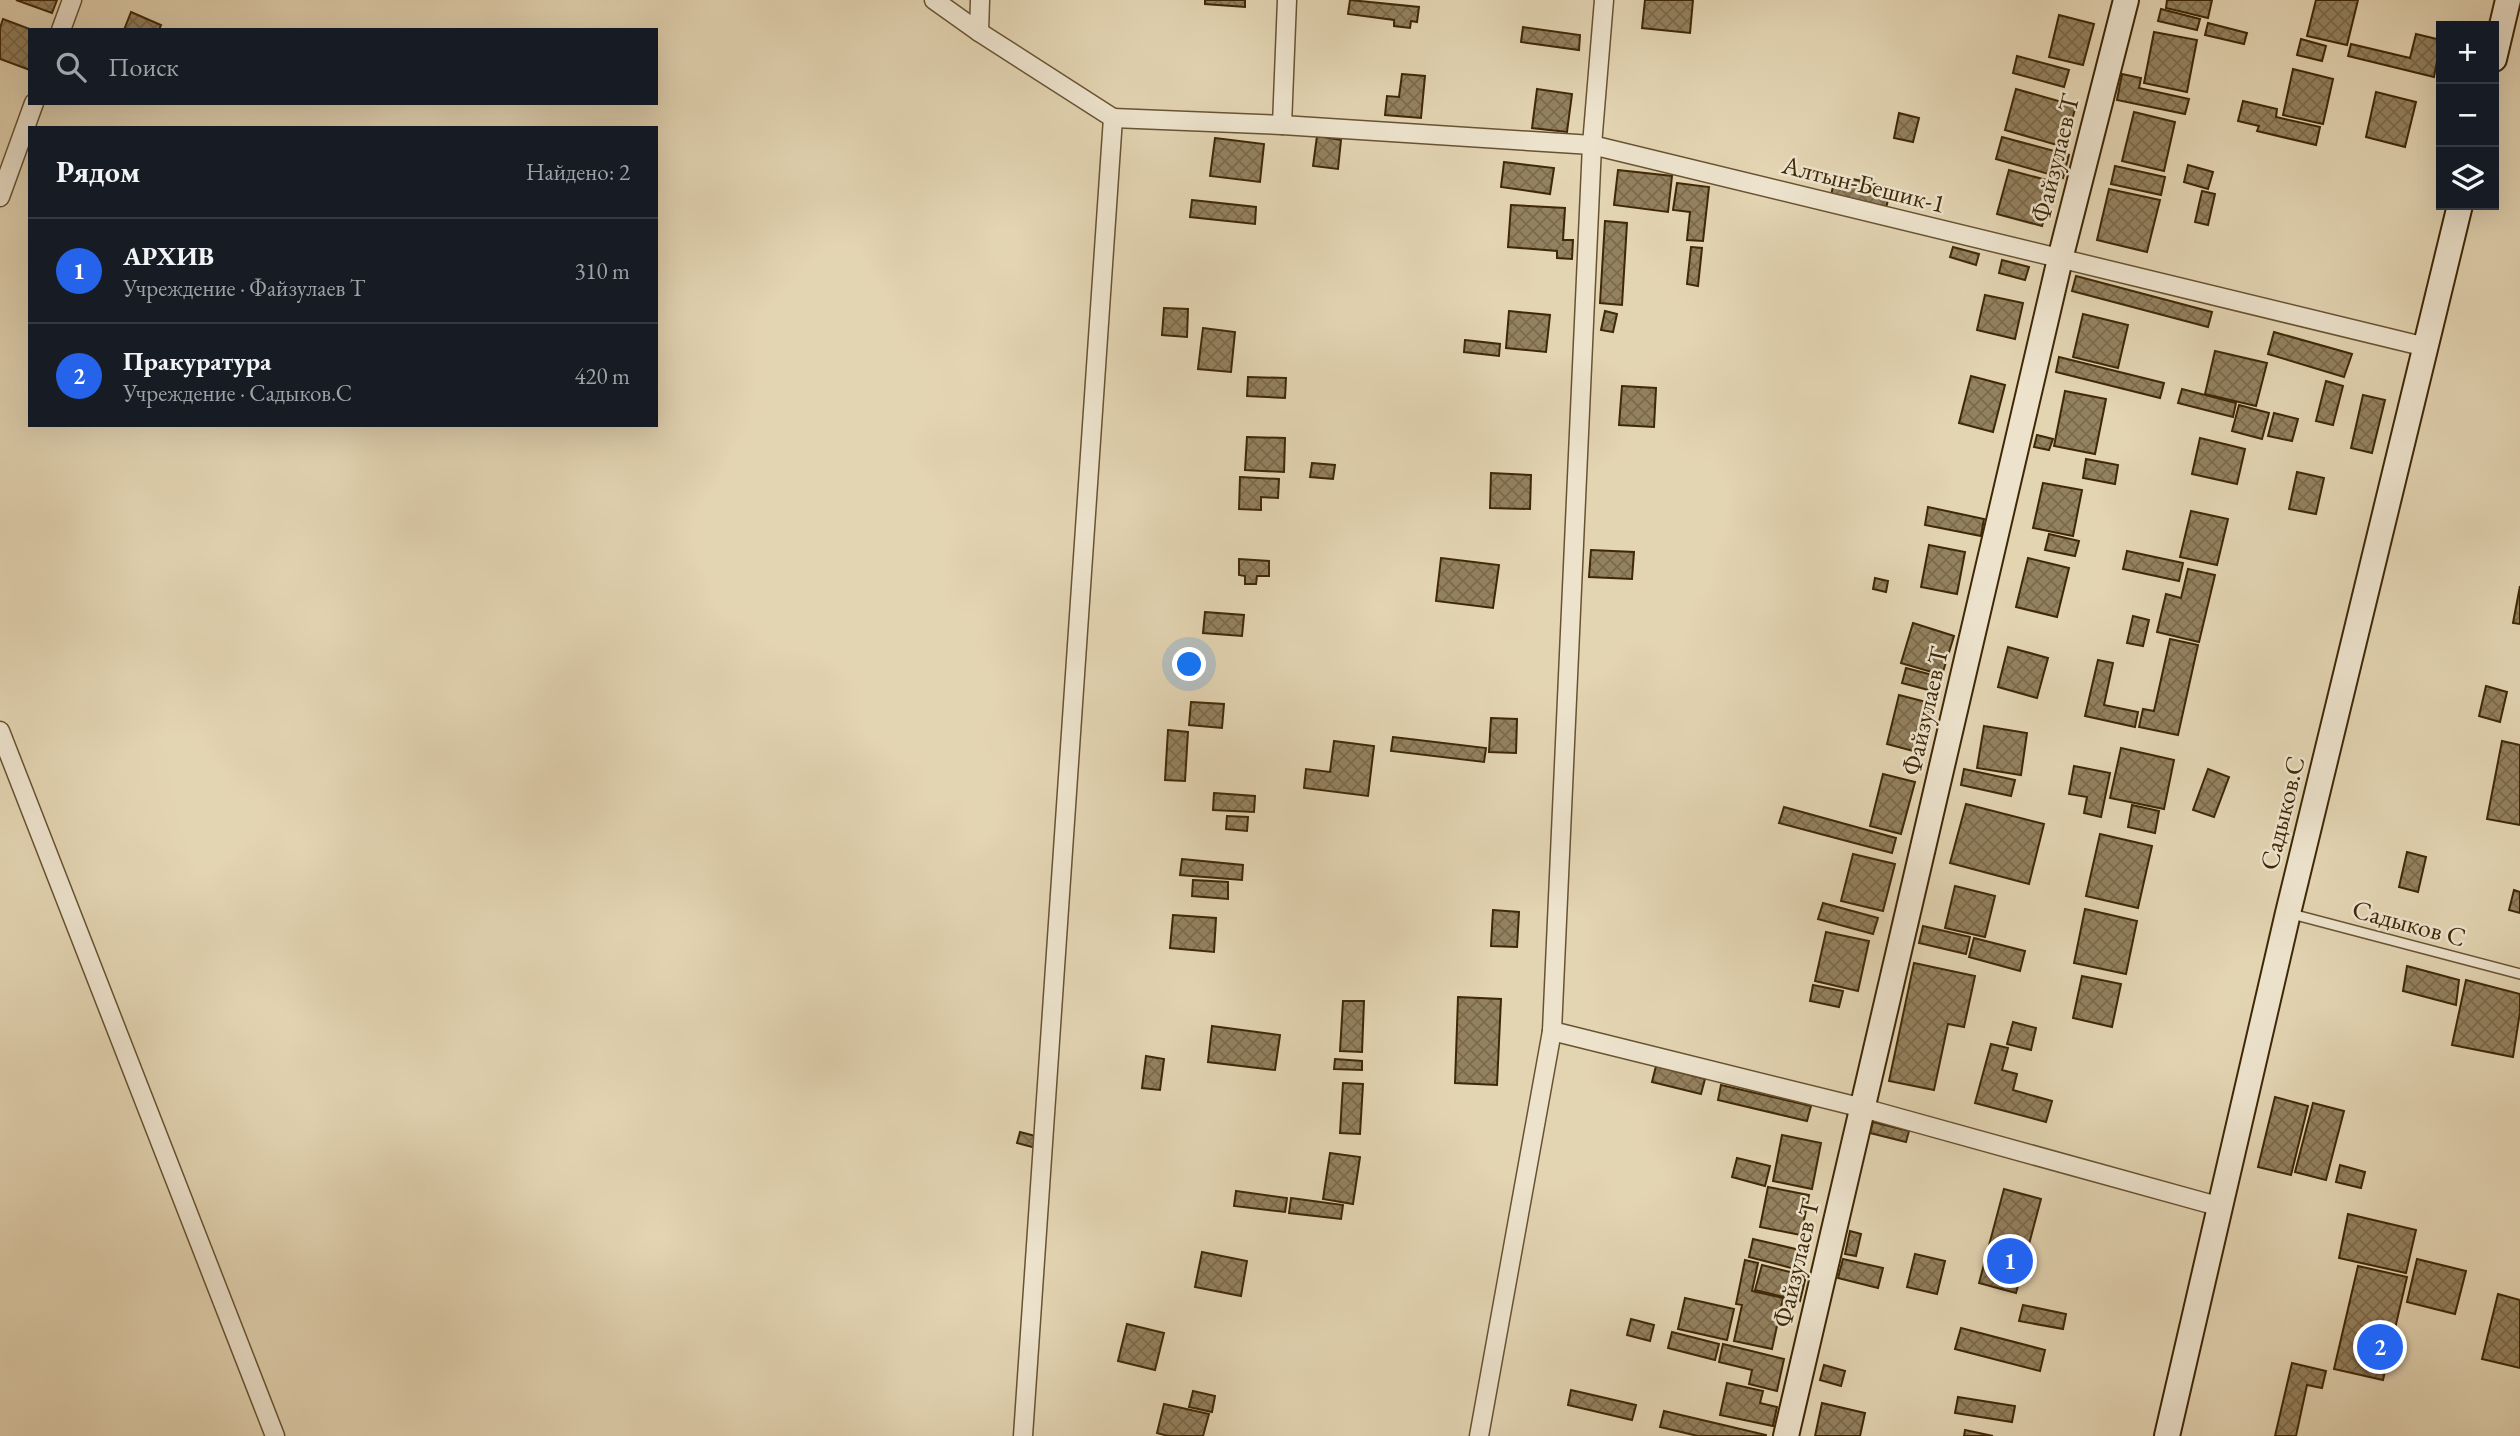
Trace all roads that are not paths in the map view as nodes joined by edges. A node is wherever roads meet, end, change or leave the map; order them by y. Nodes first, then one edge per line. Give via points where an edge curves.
1 (72, 0) edge
2 (934, 0) edge
3 (981, 0) edge
4 (1287, 0) edge
5 (1604, 0) edge
6 (2126, 0) edge
7 (2508, 0) edge
8 (62, 28) edge
9 (979, 32) junction
10 (2499, 38) edge
11 (33, 105) edge
12 (1113, 118) junction
13 (1282, 125) junction
14 (1592, 145) junction
15 (0, 197) edge
16 (2459, 210) edge
17 (2060, 259) junction
18 (2426, 347) junction
19 (0, 730) edge
20 (2288, 913) junction
21 (2520, 974) edge
22 (1552, 1031) junction
23 (1863, 1108) junction
24 (2221, 1207) junction
25 (275, 1436) edge
26 (1023, 1436) edge
27 (1479, 1436) edge
28 (1786, 1436) edge
29 (2167, 1436) edge

1 - 8 street
2 - 9 street
3 - 9 street
4 - 13 street
5 - 14 street
6 - 17 street, Файзулаев Т
7 - 10 street
9 - 12 street
11 - 15 street
12 - 13 street, Алтын-Бешик-1
12 - 26 street
13 - 14 street, Алтын-Бешик-1
14 - 17 street, Алтын-Бешик-1
14 - 22 street
16 - 18 street, Садыков.С
17 - 18 street, Алтын-Бешик-1
17 - 23 street, Файзулаев Т
18 - 20 street, Садыков.С
19 - 25 street
20 - 21 lane, Садыков С
20 - 24 street, Садыков.С
22 - 23 street
22 - 27 street
23 - 24 street
23 - 28 street, Файзулаев Т
24 - 29 street, Садыков.С

